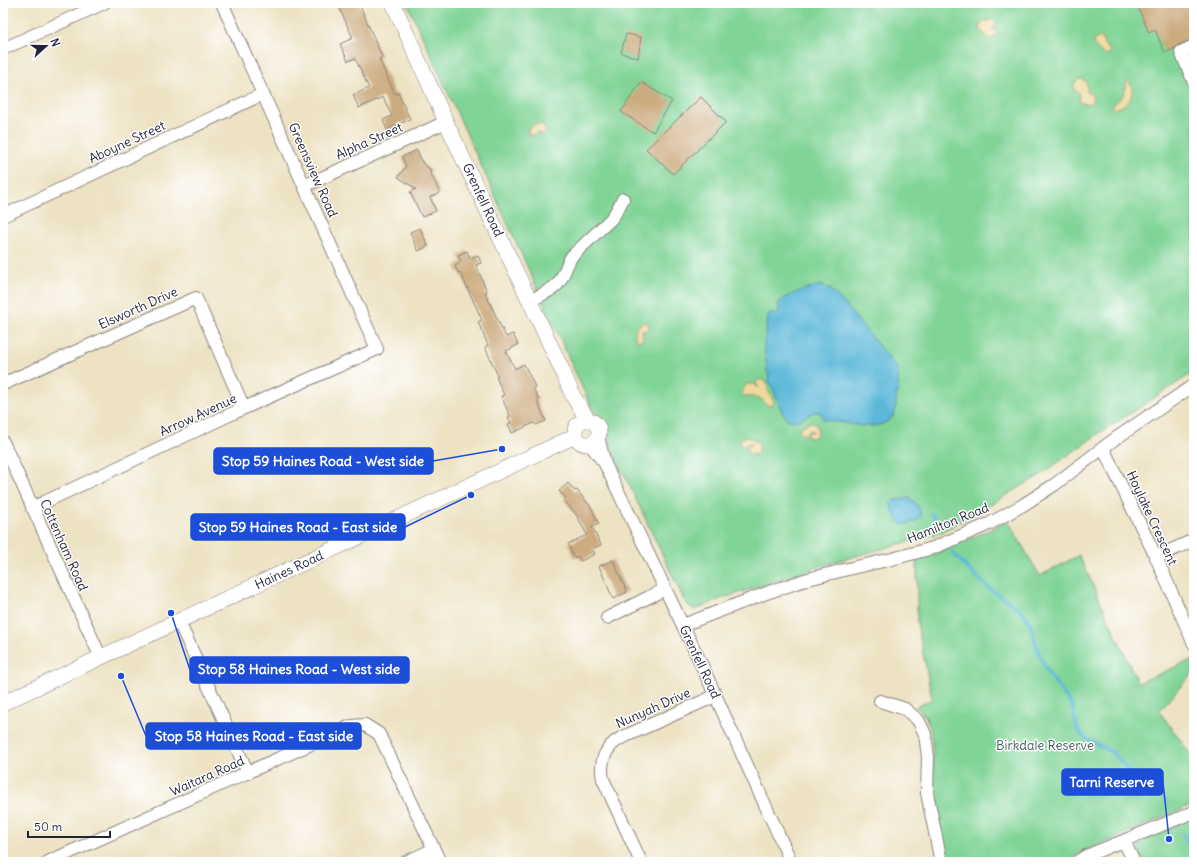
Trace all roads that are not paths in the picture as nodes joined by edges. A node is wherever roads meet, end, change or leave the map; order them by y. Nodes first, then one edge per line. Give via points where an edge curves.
1 (104, 3) edge
2 (222, 3) edge
3 (393, 3) edge
4 (1194, 46) edge
5 (3, 49) edge
6 (1194, 82) edge
7 (263, 94) junction
8 (446, 122) junction
9 (304, 186) junction
10 (623, 199) dead end
11 (3, 216) edge
12 (530, 301) junction
13 (377, 349) joint
14 (3, 384) edge
15 (1194, 385) edge
16 (244, 408) junction
17 (580, 427) junction
18 (593, 440) junction
19 (3, 442) edge
20 (1103, 448) junction
21 (32, 508) junction
22 (1194, 540) edge
23 (1156, 557) junction
24 (665, 589) junction
25 (607, 618) dead end
26 (179, 622) junction
27 (682, 625) junction
28 (1194, 644) edge
29 (101, 658) junction
30 (715, 696) junction
31 (880, 701) dead end
32 (3, 704) edge
33 (248, 772) junction
34 (1194, 812) edge
35 (1124, 841) junction
36 (434, 849) junction
37 (48, 862) edge
38 (406, 862) edge
39 (440, 862) edge
40 (641, 862) edge
41 (791, 862) edge
42 (941, 862) edge
43 (1077, 862) edge
44 (1134, 862) edge

1 - 5 street
2 - 7 street, Greensview Road
3 - 8 main road, Grenfell Road
4 - 6 street via 1181,52
7 - 9 street, Greensview Road
7 - 11 street, Aboyne Street
8 - 9 street, Alpha Street
8 - 12 main road, Grenfell Road
9 - 13 street, Greensview Road
10 - 12 street via 611,219 572,256 557,285
12 - 17 main road, Grenfell Road via 573,396
13 - 16 street, Arrow Avenue
14 - 16 street, Elsworth Drive via 196,298
15 - 20 street, Hamilton Road
16 - 21 street, Arrow Avenue
17 - 18 main road via 578,440 582,443
17 - 18 main road via 593,422 599,432
17 - 26 main road, Haines Road
18 - 24 street, Grenfell Road
19 - 21 street, Cottenham Road
20 - 23 street, Hoylake Crescent
20 - 27 street, Hamilton Road via 1023,505 960,537 933,548 808,579
21 - 29 street, Cottenham Road
22 - 23 street
23 - 28 street, Hoylake Crescent
24 - 25 street
24 - 27 street, Grenfell Road
26 - 29 main road, Haines Road
26 - 33 street
27 - 30 street, Grenfell Road
29 - 32 main road, Haines Road
30 - 40 street, Nunyah Drive via 615,741 606,751 602,764 603,779
30 - 41 street, Grenfell Road
31 - 42 street via 905,709 918,720 925,734 928,756 926,793
33 - 36 street, Waitara Road via 351,726 365,725 379,734
33 - 37 street, Waitara Road
34 - 35 street
35 - 43 street
35 - 44 street
36 - 38 street
36 - 39 street, Waitara Road

